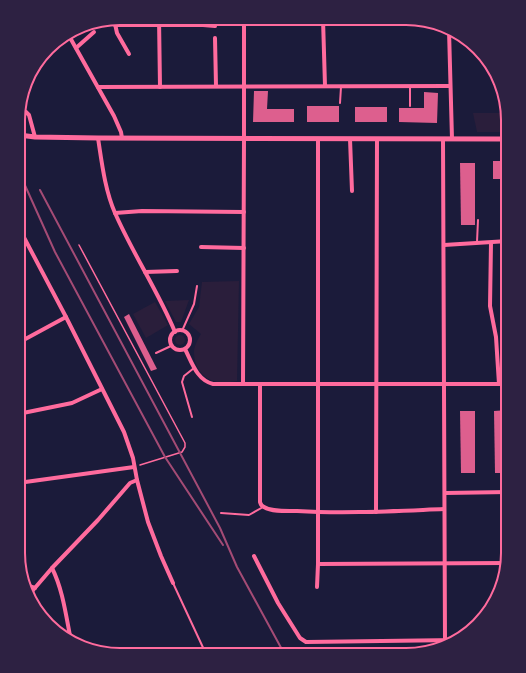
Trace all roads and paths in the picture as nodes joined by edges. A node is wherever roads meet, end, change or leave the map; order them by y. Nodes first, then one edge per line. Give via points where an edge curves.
1 (115, 25) edge
2 (120, 25) edge
3 (159, 25) junction
4 (244, 25) edge
5 (323, 25) edge
6 (215, 26) dead end
7 (94, 32) dead end
8 (449, 36) edge
9 (215, 38) dead end
10 (71, 39) edge
11 (76, 48) junction
12 (130, 54) dead end
13 (341, 85) junction
14 (216, 86) junction
15 (244, 86) junction
16 (325, 86) junction
17 (410, 86) junction
18 (450, 86) junction
19 (98, 87) junction
20 (160, 87) junction
21 (340, 103) dead end
22 (410, 106) dead end
23 (26, 112) edge
24 (25, 136) edge
25 (34, 137) junction
26 (98, 138) junction
27 (122, 138) junction
28 (244, 138) junction
29 (318, 139) junction
30 (350, 139) junction
31 (377, 139) junction
32 (443, 139) junction
33 (452, 139) junction
34 (501, 139) edge
35 (352, 191) dead end
36 (244, 212) junction
37 (115, 213) junction
38 (478, 220) dead end
39 (25, 239) edge
40 (501, 242) edge
41 (491, 243) junction
42 (80, 244) dead end
43 (477, 244) junction
44 (444, 245) junction
45 (201, 247) dead end
46 (244, 248) junction
47 (177, 271) dead end
48 (145, 272) junction
49 (197, 286) dead end
50 (66, 317) junction
51 (182, 331) junction
52 (175, 332) junction
53 (25, 339) edge
54 (171, 346) junction
55 (185, 349) junction
56 (156, 353) dead end
57 (194, 368) junction
58 (243, 384) junction
59 (260, 384) junction
60 (318, 384) junction
61 (377, 384) junction
62 (444, 384) junction
63 (499, 384) joint
64 (102, 389) junction
65 (25, 413) edge
66 (192, 417) dead end
67 (134, 467) junction
68 (137, 480) junction
69 (25, 481) edge
70 (501, 492) edge
71 (445, 493) junction
72 (263, 507) junction
73 (444, 509) junction
74 (376, 512) junction
75 (221, 513) dead end
76 (318, 513) junction
77 (254, 556) dead end
78 (500, 563) edge
79 (318, 564) junction
80 (444, 564) junction
81 (52, 568) junction
82 (173, 583) joint
83 (31, 587) edge
84 (317, 587) dead end
85 (36, 588) junction
86 (33, 591) edge
87 (70, 633) edge
88 (444, 640) edge
89 (445, 640) edge
90 (203, 648) edge

1 - 12 street
2 - 3 street
3 - 6 street
3 - 20 street
4 - 15 street
5 - 16 street
7 - 11 street
8 - 18 street
9 - 14 street
10 - 11 street
11 - 19 street
13 - 16 street
13 - 17 street
13 - 21 lane
14 - 15 street
14 - 20 street
15 - 16 street
15 - 28 street
17 - 18 street
17 - 22 lane
18 - 33 street
19 - 20 street
19 - 27 street via 114,116
23 - 25 street via 29,115
24 - 25 street
25 - 26 street
26 - 27 street
26 - 37 street via 105,180
27 - 28 street
28 - 29 street
28 - 36 street
29 - 30 street
29 - 60 street
30 - 31 street
30 - 35 street
31 - 32 street
31 - 61 street
32 - 33 street
32 - 44 street
33 - 34 street
36 - 37 street
36 - 46 street
37 - 48 street
38 - 43 lane
39 - 50 street
40 - 41 street
41 - 43 street
41 - 63 street via 490,306 496,337
42 - 67 path via 186,447 182,452
43 - 44 street
44 - 62 street
45 - 46 street
46 - 58 street
47 - 48 street
48 - 52 street
49 - 51 lane via 194,304
50 - 53 street
50 - 64 street
51 - 52 street
51 - 55 street via 189,335 190,339
52 - 54 street via 170,338
54 - 55 street via 181,351
54 - 56 lane
55 - 57 street
57 - 58 street via 208,383
57 - 66 lane via 184,376 182,382
58 - 59 street
59 - 60 street
59 - 72 street via 260,502
60 - 61 street
60 - 76 street
61 - 62 street
61 - 74 street
62 - 63 street
62 - 71 street
64 - 65 street via 72,403
64 - 67 street via 124,432
67 - 68 street
67 - 69 street
68 - 81 street via 130,483
68 - 82 street via 148,522
70 - 71 street
71 - 73 street
72 - 75 lane via 249,515
72 - 76 street
73 - 74 street
73 - 80 street
74 - 76 street
76 - 79 street
77 - 88 street via 278,603 300,638 306,642
78 - 80 street
79 - 80 street
79 - 84 street
80 - 89 street
81 - 85 street
81 - 87 street via 61,591
82 - 90 lane
83 - 85 street
85 - 86 street

